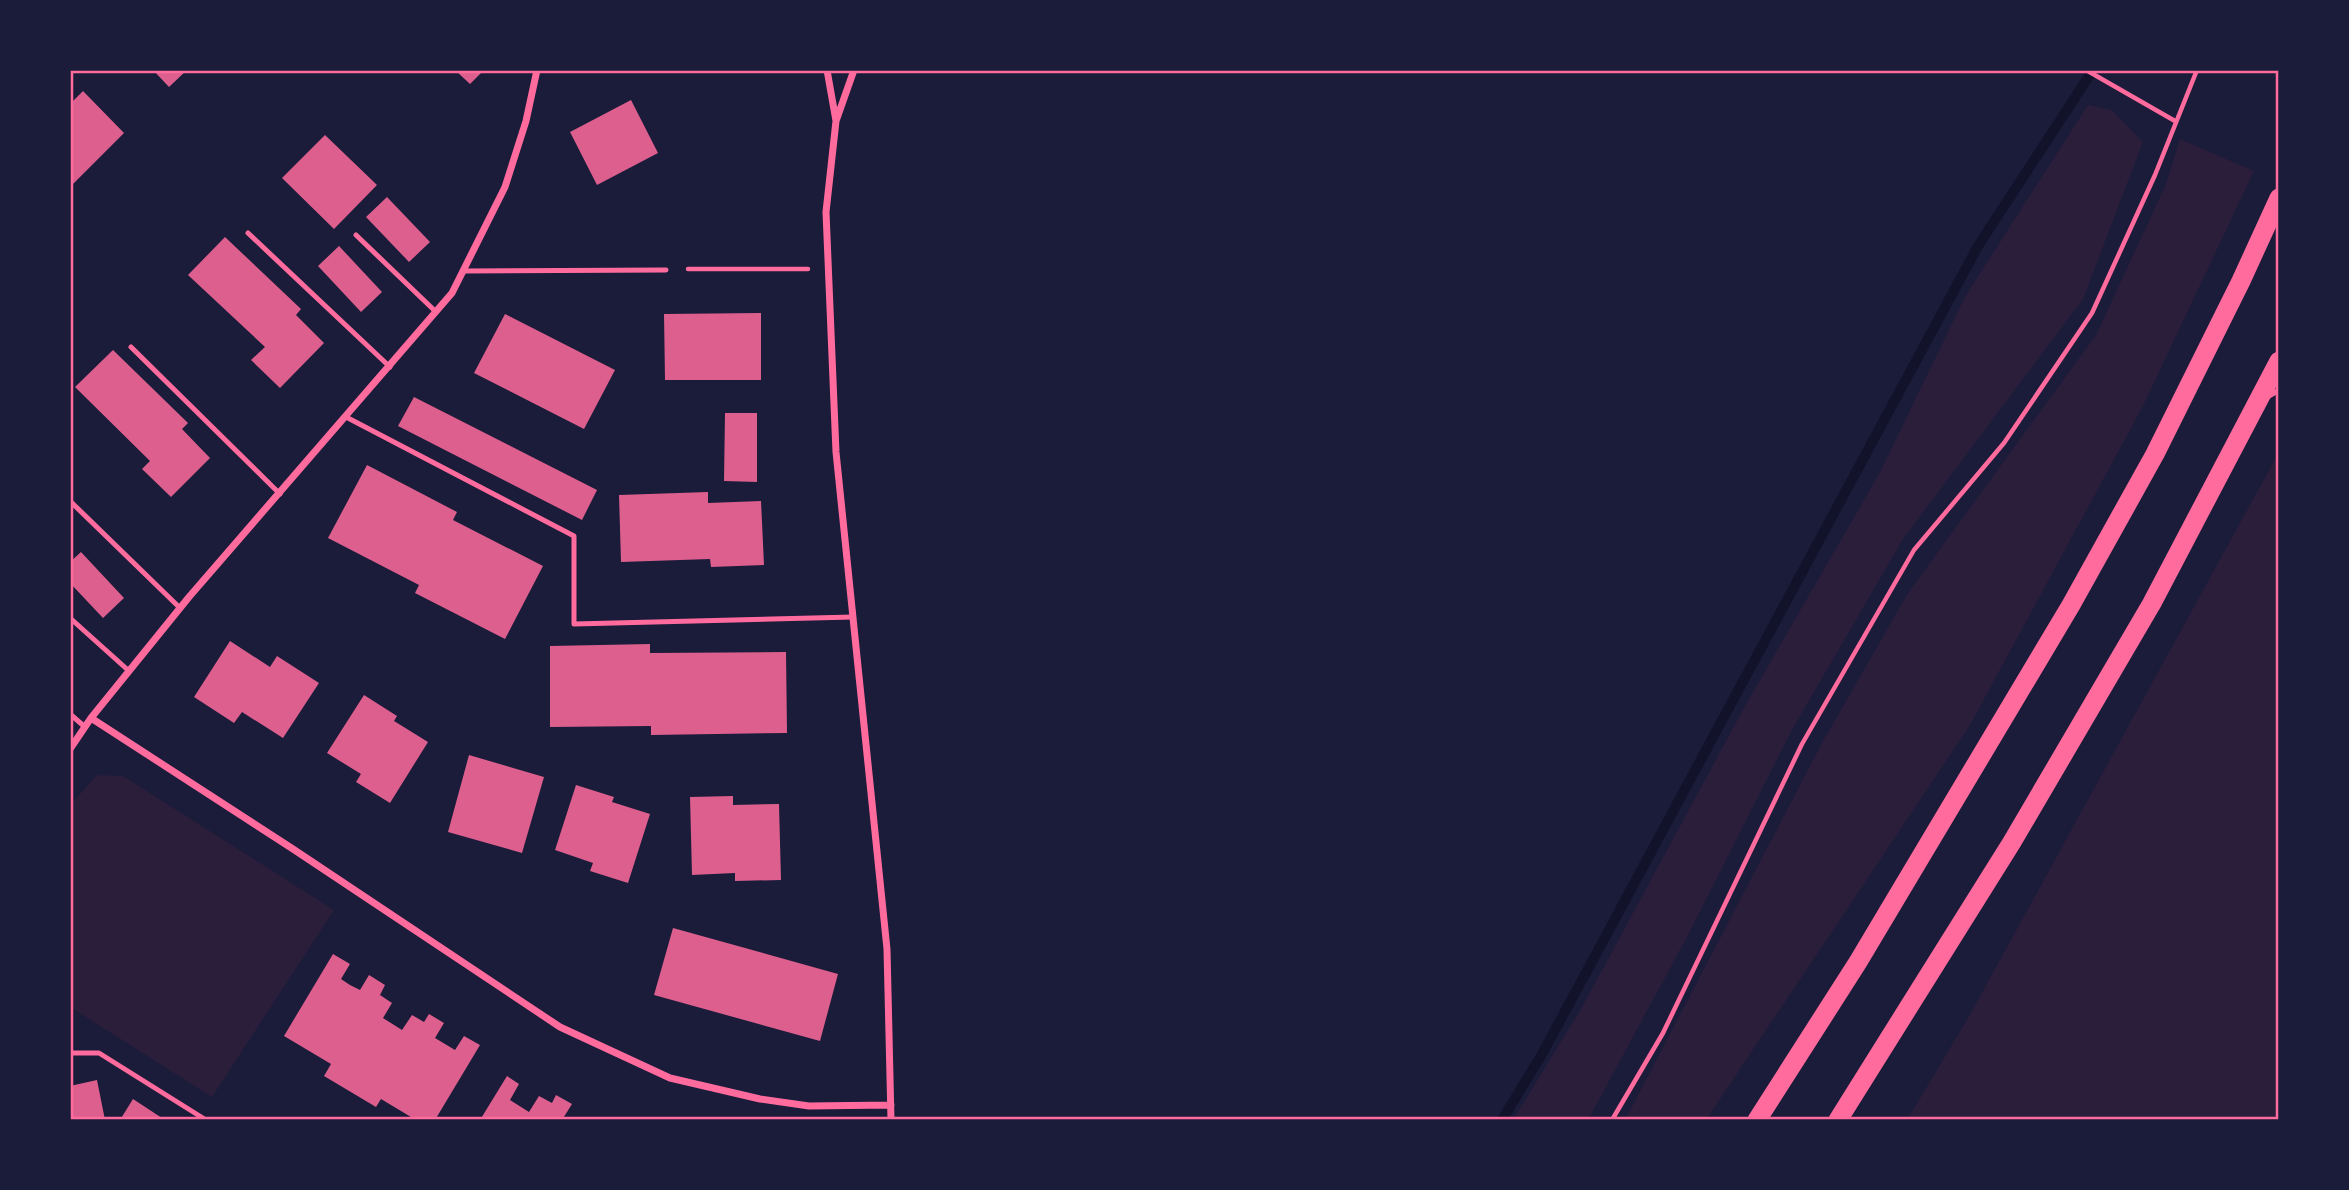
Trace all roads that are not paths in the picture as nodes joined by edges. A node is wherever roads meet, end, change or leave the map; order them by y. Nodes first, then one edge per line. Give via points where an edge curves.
1 (537, 70) edge
2 (827, 70) edge
3 (854, 70) edge
4 (836, 121) junction
5 (2279, 198) edge
6 (248, 233) dead end
7 (356, 235) dead end
8 (666, 270) road end
9 (464, 271) junction
10 (435, 311) junction
11 (131, 347) dead end
12 (2279, 361) edge
13 (390, 367) junction
14 (2279, 390) edge
15 (2258, 403) junction
16 (346, 417) junction
17 (280, 494) junction
18 (70, 501) edge
19 (180, 608) junction
20 (853, 617) junction
21 (70, 618) edge
22 (129, 671) junction
23 (70, 714) edge
24 (91, 718) junction
25 (85, 727) junction
26 (70, 749) edge
27 (70, 1053) edge
28 (891, 1105) junction
29 (206, 1120) edge
30 (891, 1120) edge
31 (1757, 1120) edge
32 (1838, 1120) edge

1 - 9 street via 505,187
2 - 4 street
3 - 4 street
4 - 20 street via 826,212 836,452
5 - 31 highway via 2155,454 2071,605
6 - 13 lane
7 - 10 lane
8 - 9 lane
9 - 10 street
10 - 13 street
11 - 17 lane
12 - 15 highway
13 - 16 street
14 - 15 lane
15 - 32 highway via 2103,687
16 - 17 street
16 - 20 lane via 573,536 574,624
17 - 19 street
18 - 19 lane
19 - 22 street
20 - 28 street via 887,949
21 - 22 lane
22 - 24 street
23 - 25 lane
24 - 25 street
24 - 28 street via 560,1027 670,1078 809,1106
25 - 26 street
27 - 29 lane via 99,1053
28 - 30 street

